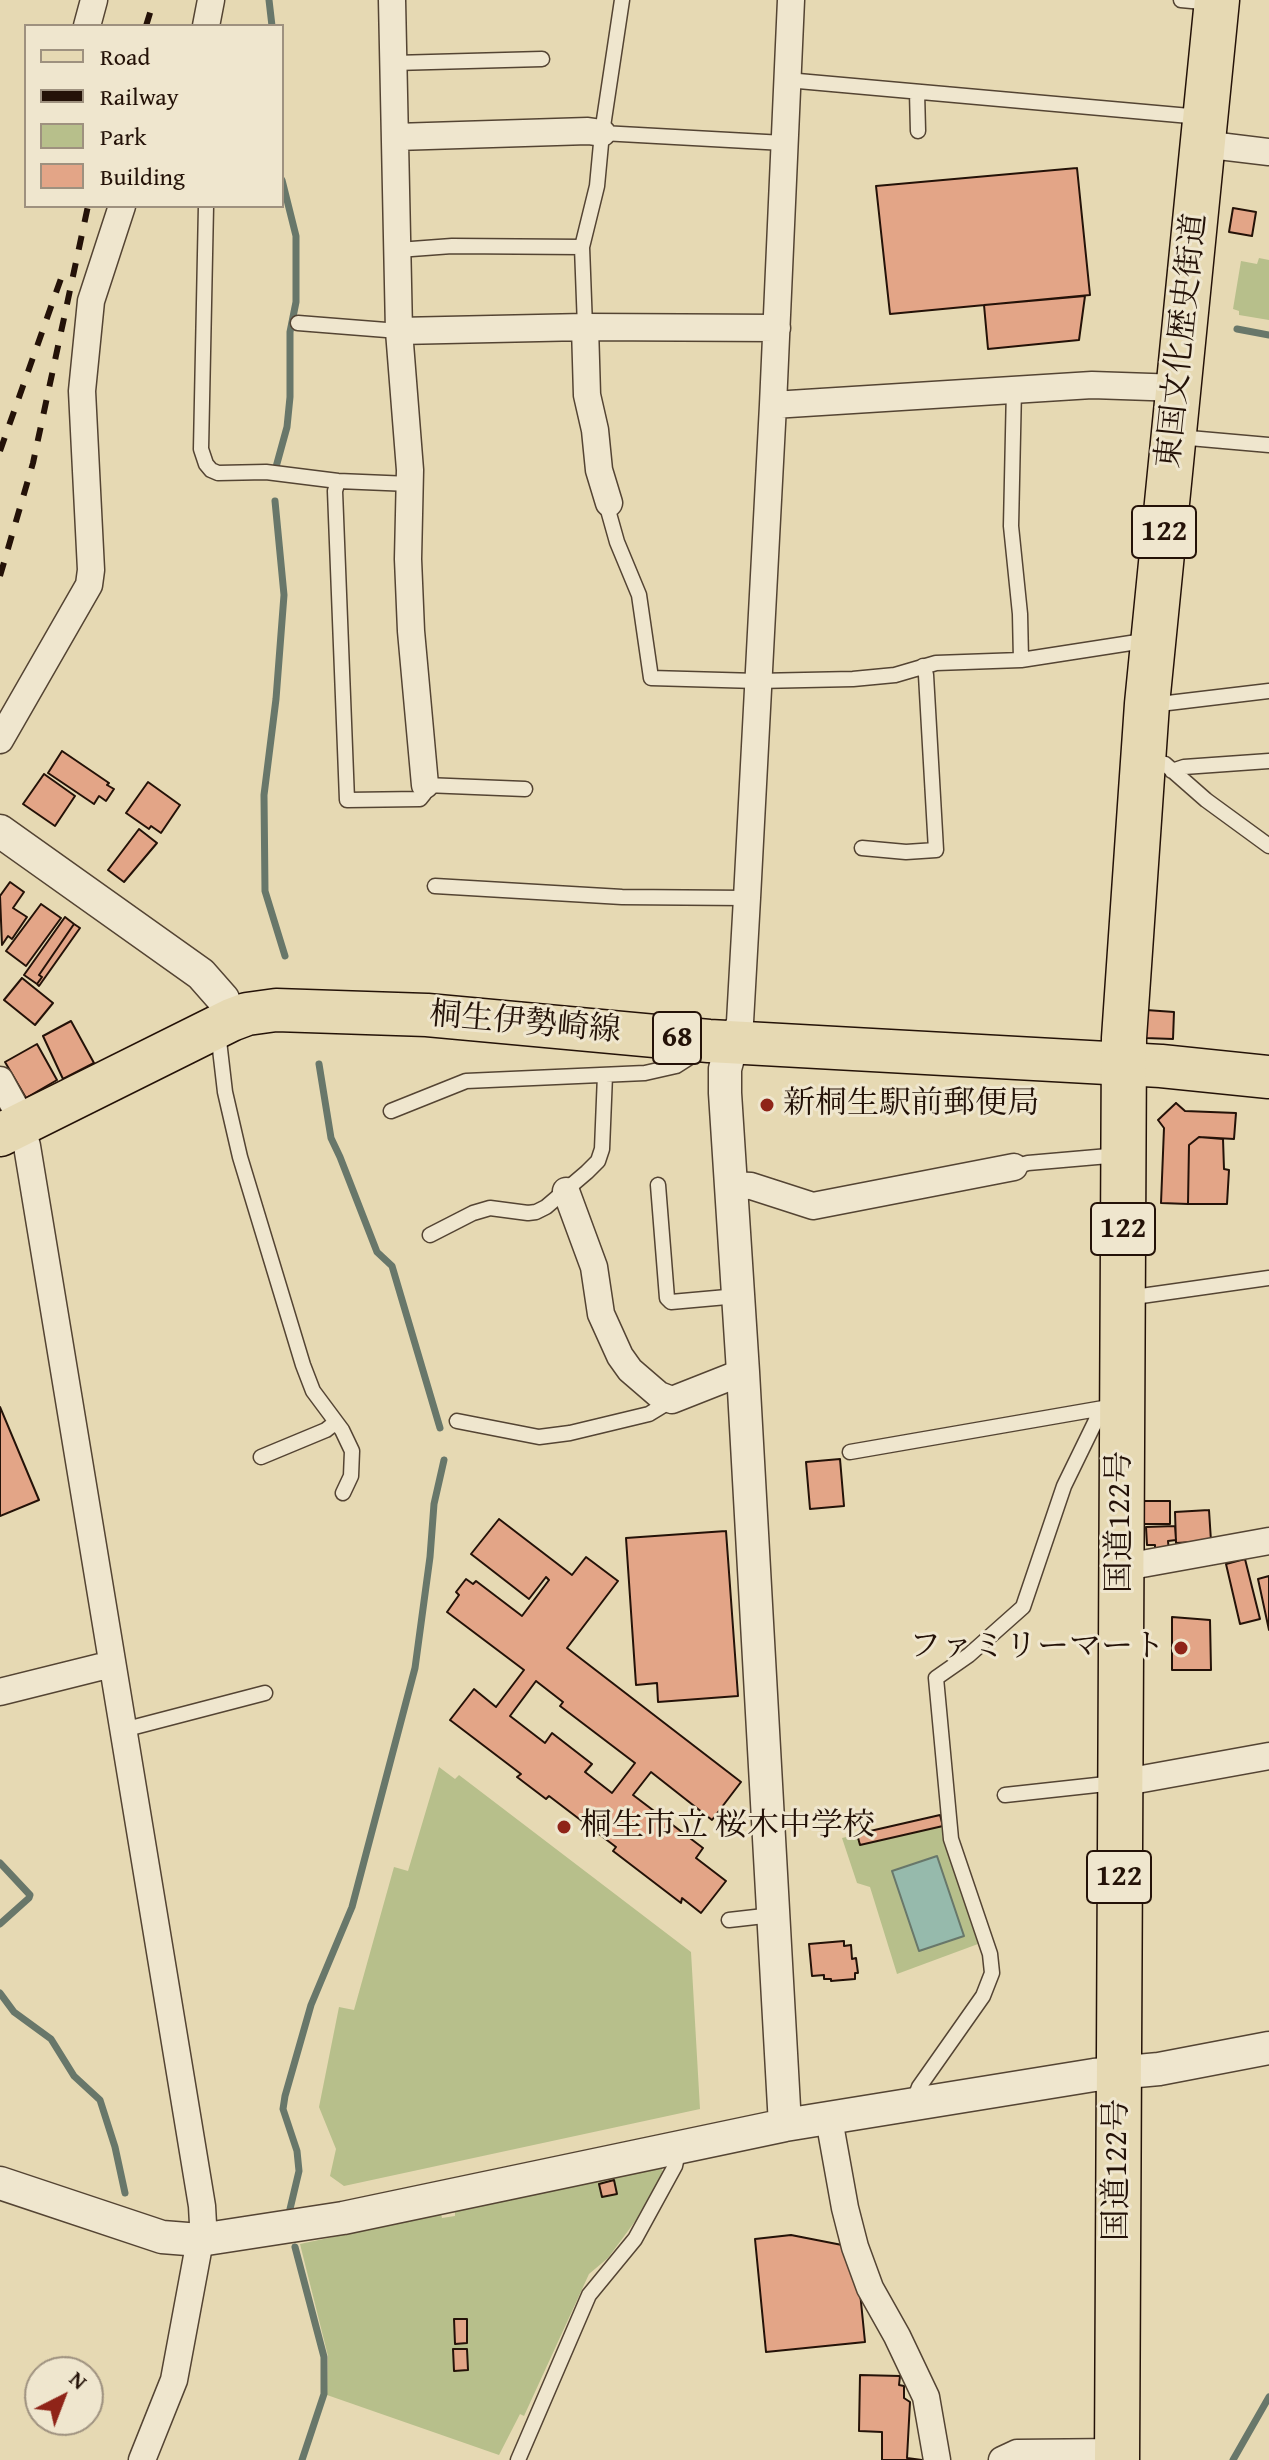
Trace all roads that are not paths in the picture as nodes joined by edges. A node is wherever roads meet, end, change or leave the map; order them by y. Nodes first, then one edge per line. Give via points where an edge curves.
1 (94, 0) edge
2 (211, 0) edge
3 (392, 0) edge
4 (622, 0) edge
5 (791, 0) edge
6 (1205, 1) edge
7 (88, 24) edge
8 (206, 24) edge
9 (542, 59) dead end
10 (394, 63) junction
11 (787, 80) junction
12 (917, 92) junction
13 (918, 131) dead end
14 (1204, 131) junction
15 (602, 133) junction
16 (396, 137) junction
17 (784, 143) junction
18 (1269, 152) edge
19 (121, 208) edge
20 (206, 208) edge
21 (582, 247) junction
22 (398, 250) junction
23 (298, 323) dead end
24 (585, 327) junction
25 (777, 328) junction
26 (399, 331) junction
27 (1014, 388) junction
28 (1180, 388) junction
29 (773, 405) junction
30 (1174, 437) junction
31 (1269, 445) edge
32 (338, 481) junction
33 (410, 484) junction
34 (609, 503) joint
35 (1154, 640) junction
36 (1021, 660) junction
37 (923, 666) junction
38 (757, 681) junction
39 (1269, 691) edge
40 (1168, 703) dead end
41 (0, 740) edge
42 (1269, 761) edge
43 (1158, 766) junction
44 (425, 785) junction
45 (525, 789) dead end
46 (0, 831) edge
47 (1269, 846) edge
48 (862, 848) dead end
49 (435, 886) dead end
50 (747, 898) junction
51 (224, 1023) junction
52 (720, 1042) junction
53 (1124, 1065) junction
54 (605, 1075) junction
55 (1269, 1077) edge
56 (0, 1080) edge
57 (391, 1111) dead end
58 (11, 1130) edge
59 (1124, 1156) junction
60 (1014, 1167) joint
61 (658, 1185) dead end
62 (731, 1185) junction
63 (566, 1191) junction
64 (430, 1235) dead end
65 (1269, 1278) edge
66 (738, 1296) junction
67 (1122, 1298) junction
68 (743, 1372) junction
69 (672, 1400) junction
70 (1112, 1407) junction
71 (457, 1421) dead end
72 (336, 1422) junction
73 (850, 1452) dead end
74 (261, 1457) dead end
75 (343, 1493) dead end
76 (1269, 1541) edge
77 (1121, 1565) junction
78 (112, 1664) junction
79 (0, 1692) edge
80 (265, 1693) dead end
81 (123, 1730) junction
82 (1269, 1756) edge
83 (1120, 1783) junction
84 (1005, 1795) dead end
85 (774, 1915) junction
86 (729, 1920) dead end
87 (1269, 2048) edge
88 (1119, 2072) junction
89 (912, 2105) junction
90 (829, 2119) junction
91 (785, 2125) junction
92 (679, 2147) junction
93 (0, 2183) edge
94 (200, 2240) junction
95 (1117, 2456) edge
96 (142, 2460) edge
97 (518, 2460) edge
98 (937, 2460) edge
99 (1002, 2460) edge

1 - 7 street
2 - 8 street
3 - 10 street
4 - 15 lane
5 - 11 street
6 - 14 highway, 東国文化歴史街道 / 122
9 - 10 lane
10 - 16 street
11 - 12 lane
11 - 17 street
12 - 13 lane
12 - 14 lane
14 - 18 street
14 - 28 highway, 東国文化歴史街道 / 122
15 - 16 street
15 - 17 lane
15 - 21 lane via 597,186
16 - 22 street
17 - 25 street
19 - 41 street via 91,301 82,391 89,585
20 - 32 lane via 201,449 206,464 218,473 266,472
21 - 22 lane
21 - 24 lane
22 - 26 street
23 - 26 lane
24 - 25 street
24 - 26 street
24 - 34 street via 587,395
25 - 29 street
26 - 33 street
27 - 28 street
27 - 29 street
27 - 36 lane via 1011,526
28 - 30 highway, 東国文化歴史街道 / 122
29 - 38 street
30 - 31 lane
30 - 35 highway, 東国文化歴史街道 / 122
32 - 33 lane
32 - 44 lane via 347,800 420,799
33 - 44 street via 411,631
34 - 38 lane via 617,542 639,595 651,678
35 - 36 lane
35 - 43 highway, 東国文化歴史街道 / 122
36 - 37 lane
37 - 38 lane via 853,679
37 - 48 lane via 936,850
38 - 50 street
39 - 40 lane
42 - 43 lane
43 - 47 lane
43 - 53 highway, 東国文化歴史街道 / 122
44 - 45 lane
46 - 51 street via 201,974 223,999
49 - 50 lane
50 - 52 street via 740,1022
51 - 52 main road, 桐生伊勢崎線 / 68 via 276,1010 427,1015
51 - 58 main road, 桐生伊勢崎線 / 68
51 - 72 lane via 225,1092 245,1177 303,1365 313,1391
52 - 53 main road, 桐生伊勢崎線 / 68
52 - 54 lane via 667,1070
52 - 62 street via 727,1054
53 - 55 main road, 桐生伊勢崎線 / 68
53 - 59 highway, 国道122号 / 122
54 - 57 lane via 466,1081
54 - 63 lane via 598,1161
56 - 58 street
58 - 78 street
59 - 60 lane
59 - 67 highway, 国道122号 / 122
60 - 62 street via 813,1206
61 - 66 lane via 667,1298 671,1302
62 - 66 street
63 - 64 lane via 536,1212 490,1208
63 - 69 street via 594,1267 601,1314 620,1356 659,1395
65 - 67 lane
66 - 68 street
67 - 70 highway, 国道122号 / 122
68 - 69 street
68 - 85 street
69 - 71 lane via 649,1414 539,1437
70 - 73 lane
70 - 77 highway, 国道122号 / 122
70 - 89 lane via 1064,1486 1023,1607 936,1678 951,1839 992,1973 983,1996
72 - 74 lane
72 - 75 lane via 352,1451 351,1476
76 - 77 street
77 - 83 highway, 国道122号 / 122
78 - 79 street
78 - 81 street
80 - 81 lane
81 - 94 street via 202,2206
82 - 83 street
83 - 84 lane
83 - 88 highway, 国道122号 / 122
85 - 86 lane
85 - 91 street
87 - 88 street
88 - 89 street
88 - 95 highway, 国道122号 / 122
89 - 90 street
90 - 91 street
90 - 98 street via 855,2247 926,2397
91 - 92 street
92 - 94 street via 343,2218
92 - 97 lane via 675,2166 635,2239 589,2295
93 - 94 street via 162,2237
94 - 96 street via 174,2380
95 - 99 street via 1017,2453

